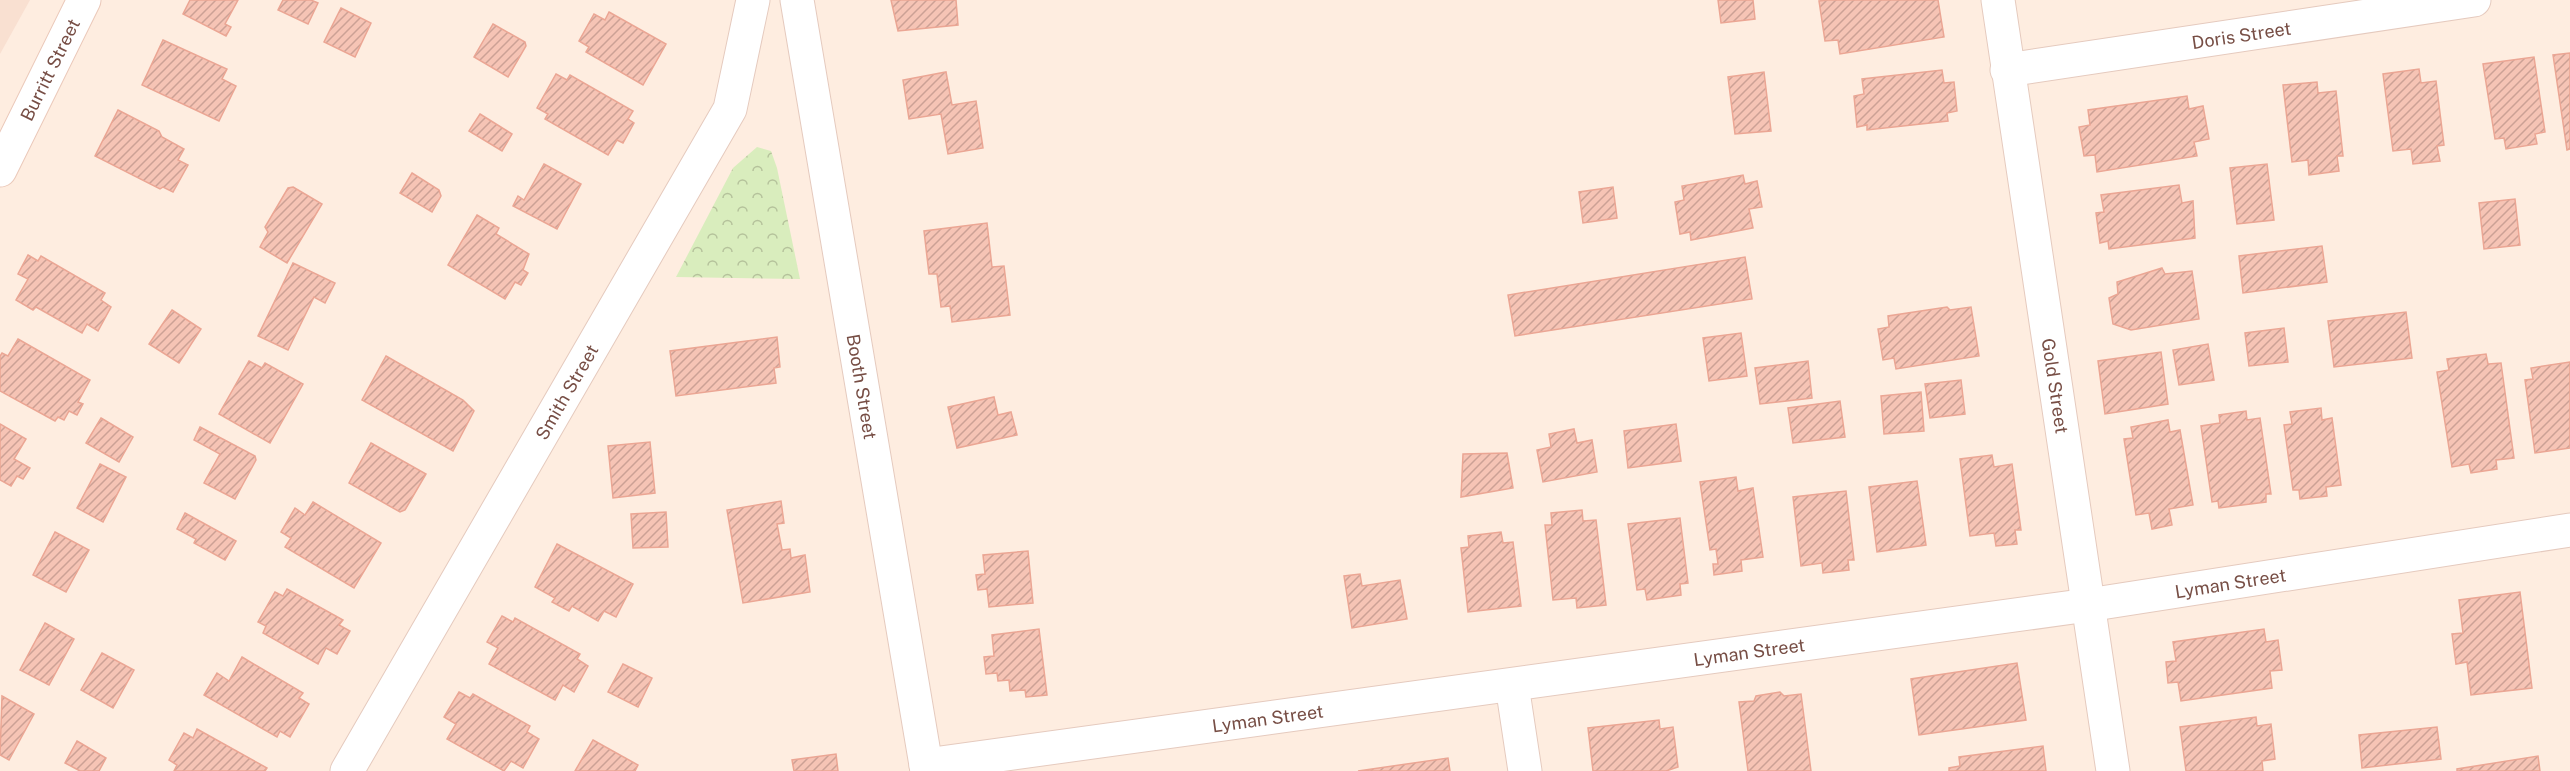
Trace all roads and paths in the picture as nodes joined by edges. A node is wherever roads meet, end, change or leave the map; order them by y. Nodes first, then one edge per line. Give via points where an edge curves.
1 (84, 0) edge
2 (753, 0) edge
3 (797, 0) edge
4 (1998, 0) edge
5 (2474, 0) edge
6 (2007, 70) junction
7 (0, 170) edge
8 (2570, 530) edge
9 (2088, 605) junction
10 (1512, 685) junction
11 (927, 768) edge
12 (347, 771) edge
13 (1525, 771) edge
14 (2113, 771) edge

1 - 7 street, Burritt Street
2 - 12 street, Smith Street via 730,109
3 - 11 street, Booth Street
4 - 6 street, Gold Street
5 - 6 street, Doris Street
6 - 9 street, Gold Street
8 - 9 street, Lyman Street
9 - 10 street, Lyman Street
9 - 14 street, Gold Street
10 - 11 street, Lyman Street
10 - 13 street

